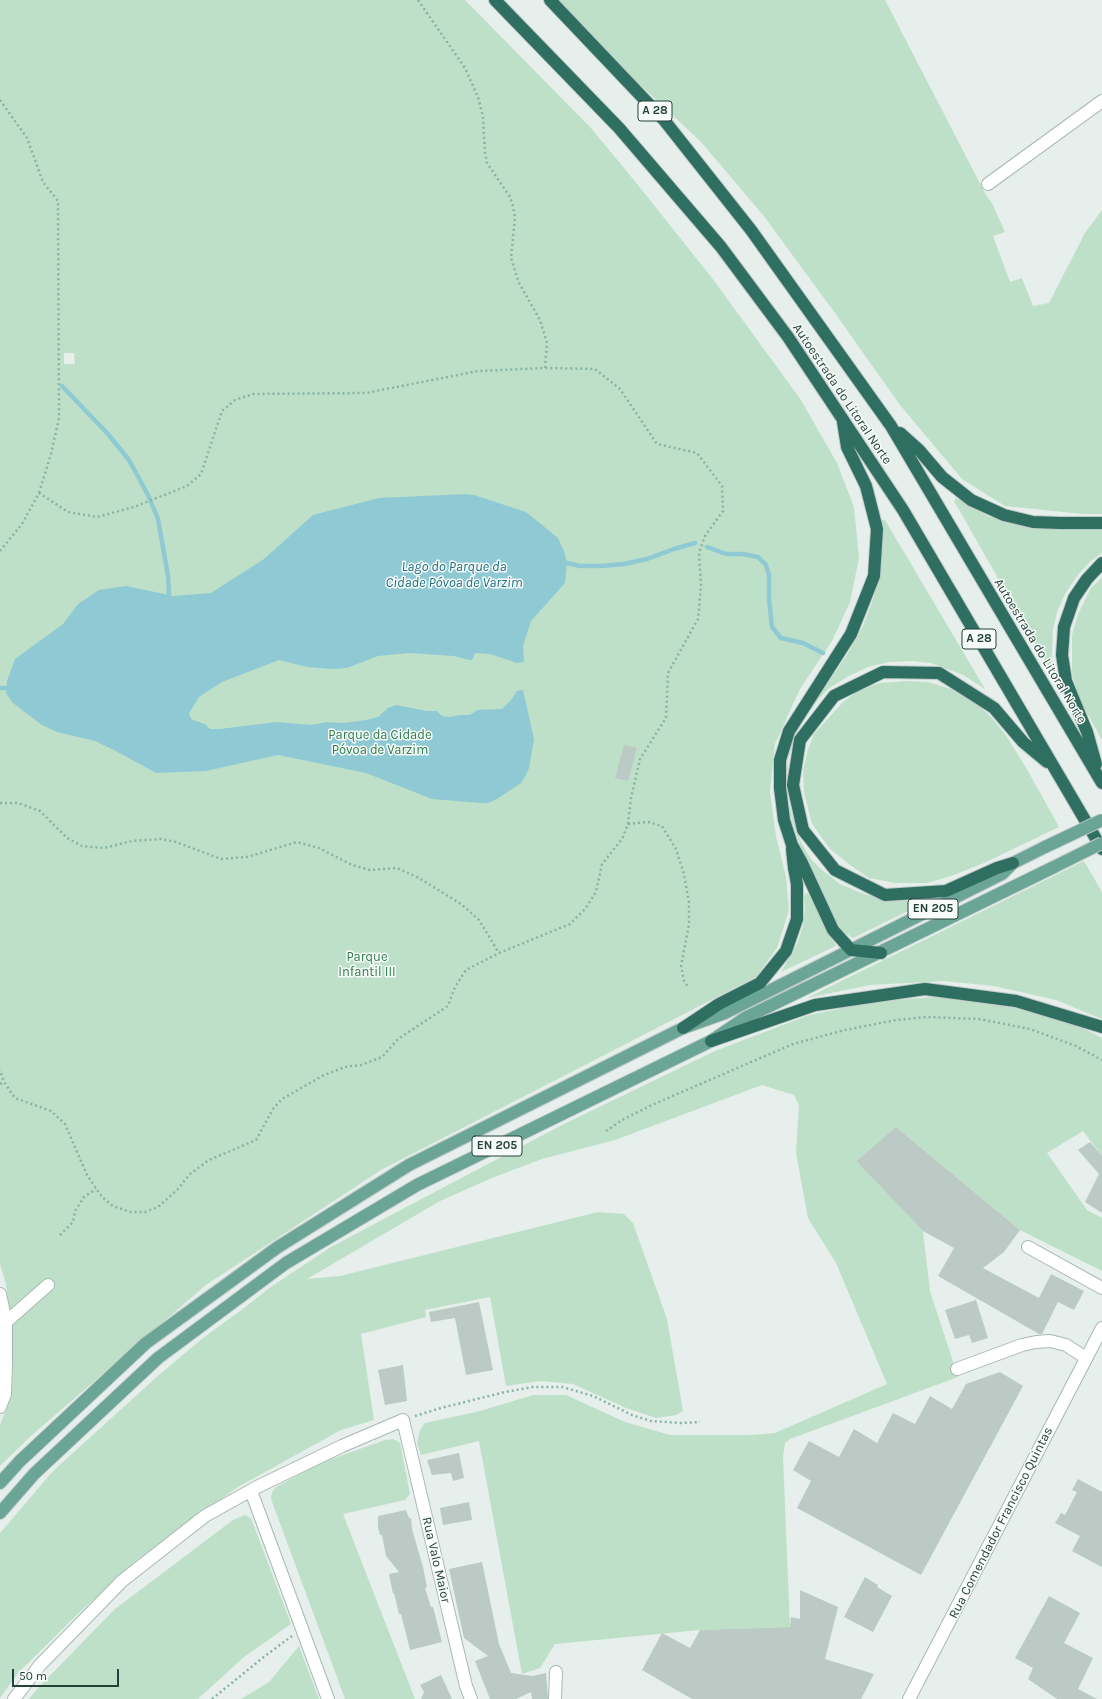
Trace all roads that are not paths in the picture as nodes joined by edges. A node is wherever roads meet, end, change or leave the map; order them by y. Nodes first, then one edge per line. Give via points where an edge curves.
1 (495, 0) edge
2 (550, 0) edge
3 (1102, 100) edge
4 (988, 184) dead end
5 (842, 417) junction
6 (891, 426) junction
7 (1102, 523) edge
8 (1102, 563) edge
9 (1055, 768) junction
10 (1101, 781) edge
11 (1102, 820) edge
12 (1102, 844) edge
13 (792, 845) junction
14 (1102, 849) edge
15 (1013, 863) junction
16 (851, 950) junction
17 (881, 953) junction
18 (1102, 1027) edge
19 (683, 1028) junction
20 (711, 1042) junction
21 (1028, 1247) dead end
22 (48, 1285) dead end
23 (1102, 1288) edge
24 (0, 1294) edge
25 (6, 1322) junction
26 (1102, 1328) edge
27 (1093, 1352) edge
28 (957, 1369) dead end
29 (0, 1407) edge
30 (0, 1483) edge
31 (251, 1491) junction
32 (0, 1513) edge
33 (556, 1672) dead end
34 (14, 1699) edge
35 (328, 1699) edge
36 (471, 1699) edge
37 (555, 1699) edge
38 (910, 1699) edge

1 - 5 highway, Autoestrada do Litoral Norte / A 28 via 619,128 720,247 788,337
2 - 6 highway, Autoestrada do Litoral Norte / A 28 via 664,120 751,230
3 - 4 street
5 - 9 highway, Autoestrada do Litoral Norte / A 28 via 903,510
5 - 13 highway via 847,447 866,486 877,529 874,576 851,634 789,731 780,760 784,820
6 - 7 highway via 919,450 942,477 971,500 1004,515 1033,522
6 - 10 highway, Autoestrada do Litoral Norte / A 28
8 - 10 highway via 1074,598 1064,627 1062,655 1066,681 1087,732
9 - 14 highway, Autoestrada do Litoral Norte / A 28
9 - 15 highway via 1023,742 994,708 939,673 883,672 834,696 800,740 793,785 803,830 835,870 885,894 946,890
11 - 15 main road, EN 205, bridge
12 - 17 main road, EN 205, bridge
13 - 16 highway via 834,930
13 - 19 highway via 797,884 797,919 786,951 760,983 719,1004
15 - 16 main road, EN 205 via 1002,874
16 - 17 highway
16 - 19 main road, EN 205 via 725,1013
17 - 20 main road, EN 205 via 745,1018
18 - 20 highway via 1016,1001 925,989 815,1005
19 - 30 main road, EN 205 via 409,1165 278,1247 146,1343 20,1461
20 - 32 main road, EN 205 via 417,1185 286,1263 158,1358 34,1474
21 - 23 street
22 - 25 street
24 - 25 street
25 - 29 street via 5,1394
26 - 27 street, Rua Comendador Francisco Quintas
27 - 28 street via 1050,1341 1036,1342
27 - 38 street, Rua Comendador Francisco Quintas
31 - 34 street via 205,1516 122,1581 40,1665
31 - 35 street
31 - 36 street, Rua Valo Maior via 342,1446 403,1420
33 - 37 street

